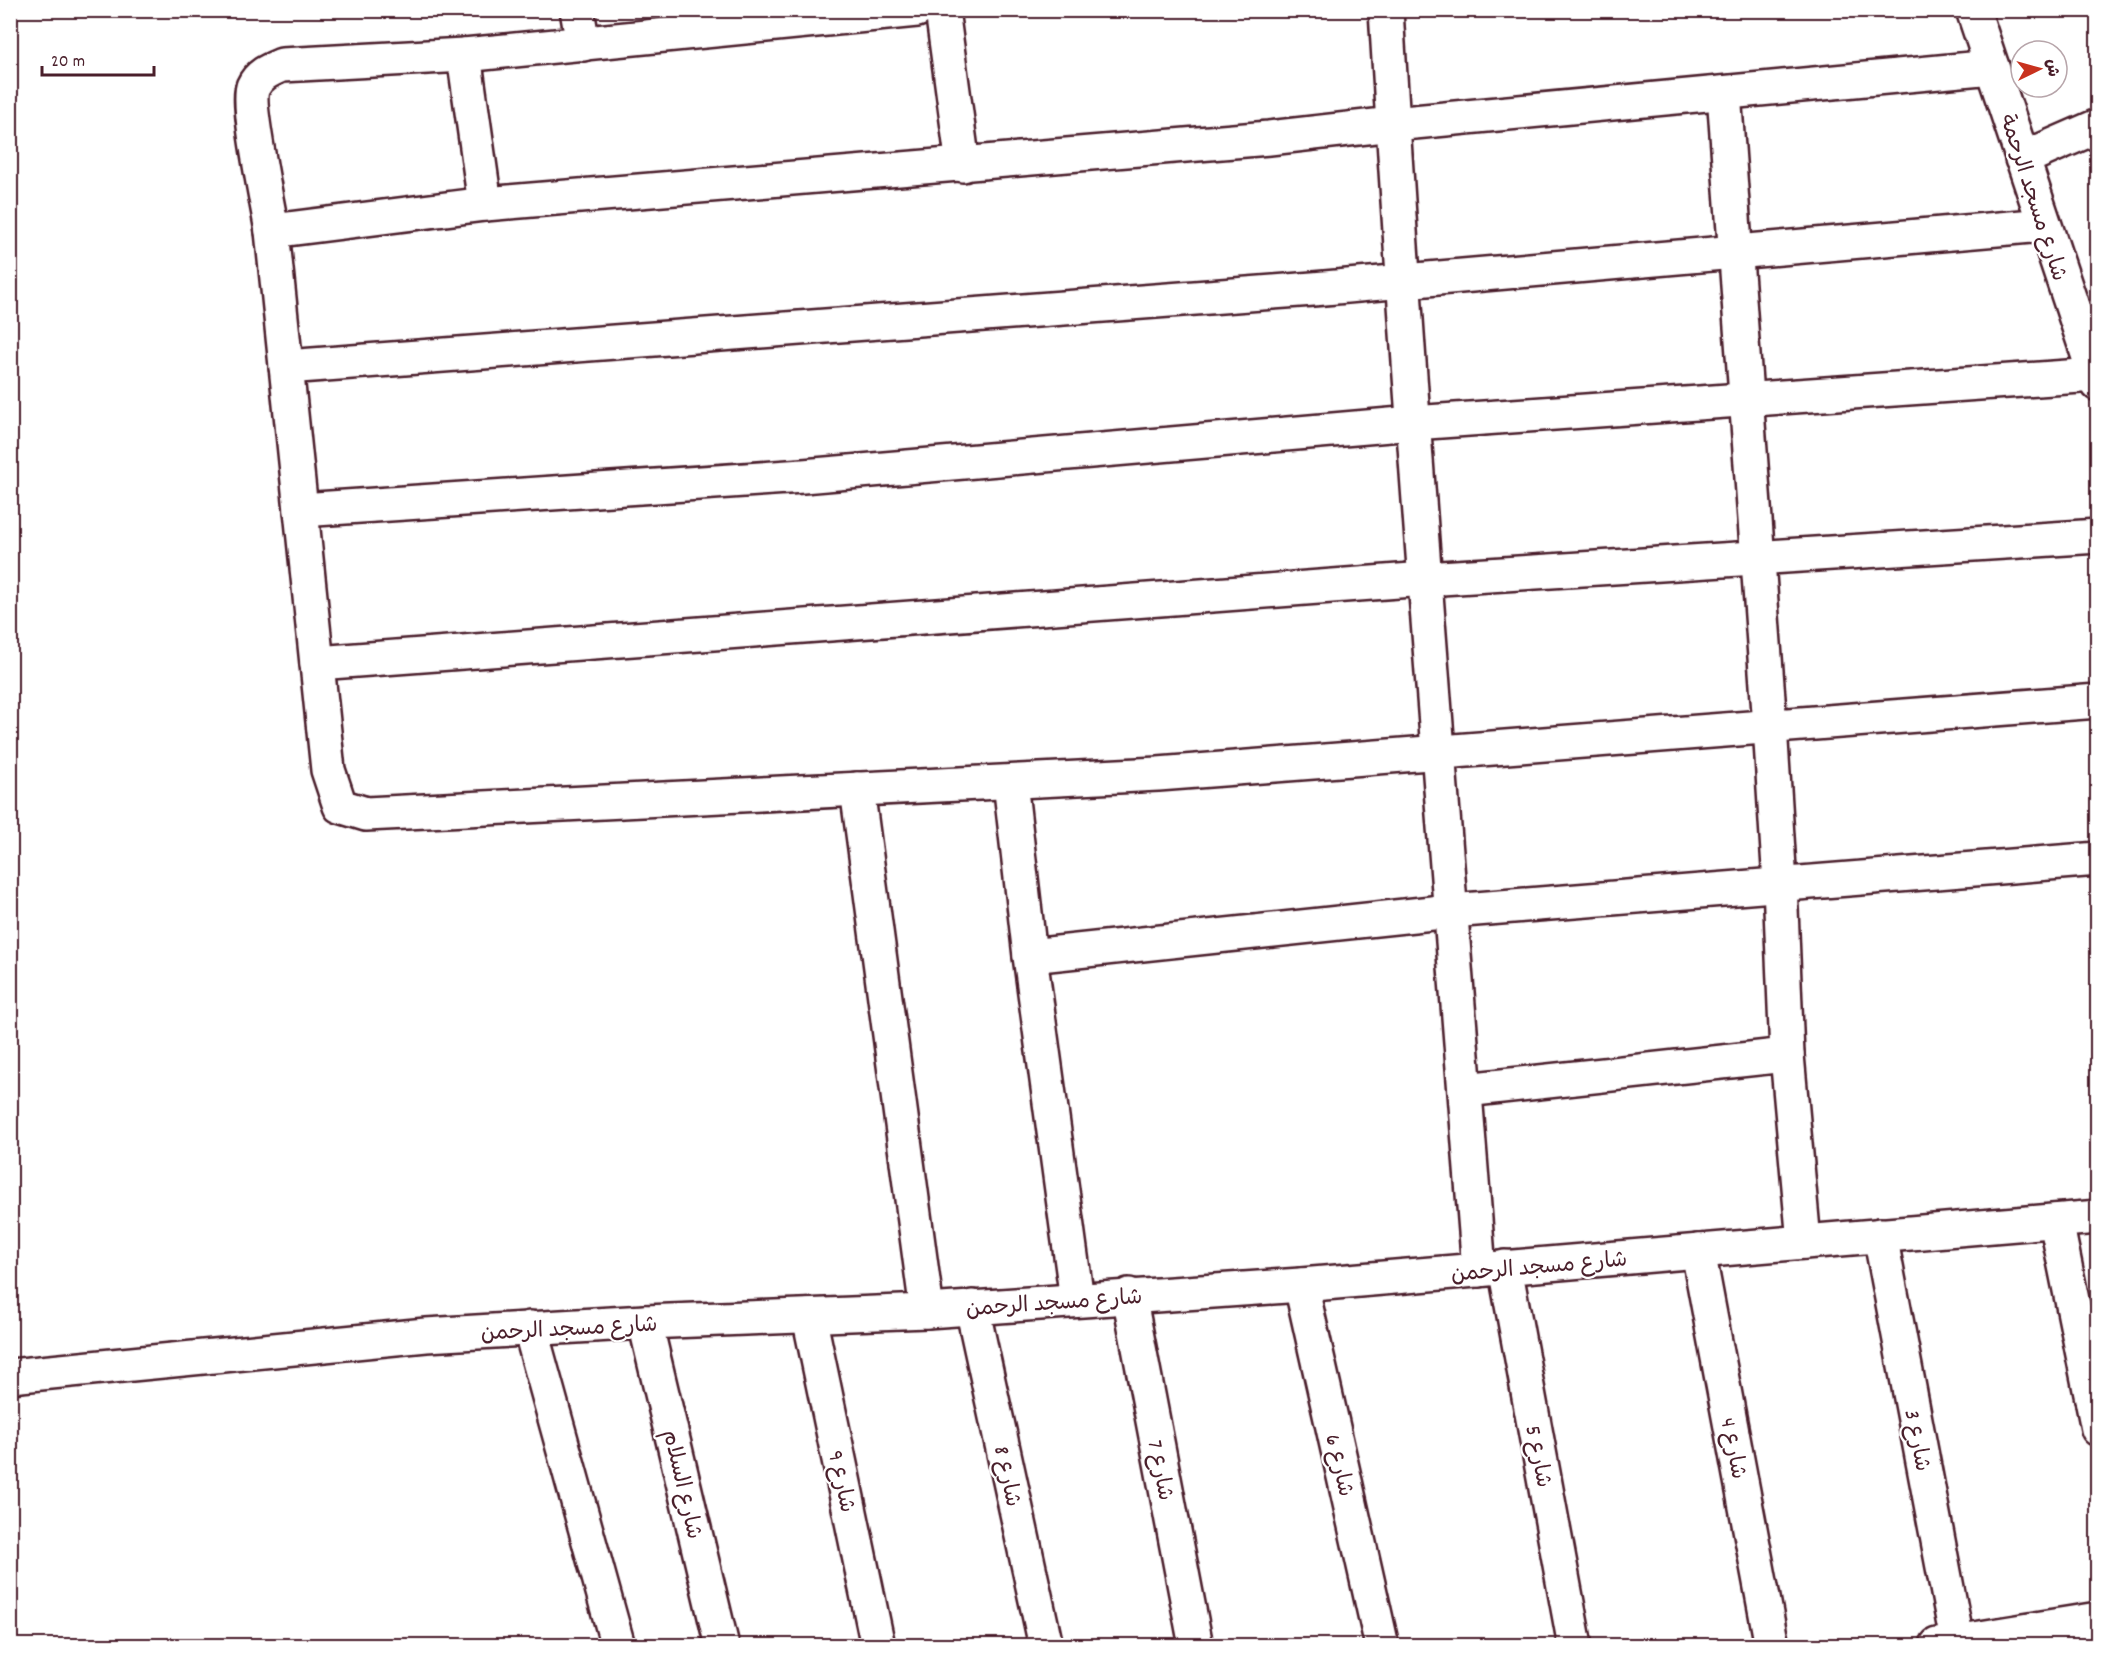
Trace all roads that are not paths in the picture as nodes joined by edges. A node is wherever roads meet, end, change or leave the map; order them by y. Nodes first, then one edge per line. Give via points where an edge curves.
1 (577, 10) edge
2 (916, 10) edge
3 (942, 10) edge
4 (1386, 10) edge
5 (1973, 10) edge
6 (583, 44) junction
7 (464, 55) junction
8 (1992, 67) junction
9 (1724, 93) junction
10 (1393, 124) junction
11 (2097, 126) edge
12 (2022, 159) junction
13 (963, 165) junction
14 (485, 204) junction
15 (2044, 225) junction
16 (272, 231) junction
17 (1737, 253) junction
18 (1402, 281) junction
19 (286, 367) junction
20 (2096, 379) edge
21 (1748, 400) junction
22 (1413, 423) junction
23 (301, 510) junction
24 (2097, 536) edge
25 (1756, 558) junction
26 (1425, 579) junction
27 (317, 663) junction
28 (2097, 701) edge
29 (1770, 726) junction
30 (1437, 752) junction
31 (1010, 782) junction
32 (857, 789) junction
33 (2097, 859) edge
34 (1780, 884) junction
35 (1451, 911) junction
36 (1030, 956) junction
37 (1787, 1055) junction
38 (1465, 1090) junction
39 (2097, 1217) edge
40 (2056, 1221) junction
41 (1880, 1235) junction
42 (1804, 1242) junction
43 (1698, 1251) junction
44 (1492, 1268) junction
45 (1301, 1285) junction
46 (1129, 1295) junction
47 (1077, 1300) junction
48 (972, 1307) junction
49 (927, 1311) junction
50 (808, 1316) junction
51 (645, 1322) junction
52 (530, 1328) junction
53 (10, 1376) edge
54 (2097, 1429) edge
55 (2097, 1619) edge
56 (1951, 1644) edge
57 (618, 1646) edge
58 (722, 1646) edge
59 (878, 1646) edge
60 (1046, 1646) edge
61 (1196, 1646) edge
62 (1382, 1646) edge
63 (1575, 1646) edge
64 (1772, 1646) edge

1 - 6 street
2 - 6 street
3 - 13 street
4 - 10 street, شارع 5
5 - 8 street, شارع مسجد الرحمة
6 - 7 street
7 - 14 street
7 - 16 street via 282,65 262,74 252,88 252,110
8 - 9 street
8 - 12 street, شارع مسجد الرحمة
9 - 10 street
9 - 17 street
10 - 13 street
10 - 18 street, شارع 5
11 - 12 street
12 - 15 street, شارع مسجد الرحمة
13 - 14 street
14 - 16 street
15 - 17 street
15 - 20 street, شارع مسجد الرحمة
16 - 19 street
17 - 18 street
17 - 21 street
18 - 19 street
18 - 22 street, شارع 5
19 - 23 street
20 - 21 street
21 - 22 street
21 - 25 street
22 - 23 street via 803,476
22 - 26 street, شارع 5
23 - 27 street
24 - 25 street
25 - 26 street
25 - 29 street
26 - 27 street
26 - 30 street, شارع 5
27 - 32 street via 328,770 340,806 366,814
28 - 29 street
29 - 30 street
29 - 34 street
30 - 31 street
30 - 35 street, شارع 5
31 - 32 street
31 - 36 street
32 - 49 street
33 - 34 street
34 - 35 street
34 - 37 street
35 - 36 street
35 - 38 street, شارع 5
36 - 47 street
37 - 38 street
37 - 42 street
38 - 44 street, شارع 5
39 - 40 street, شارع مسجد الرحمن
40 - 41 street, شارع مسجد الرحمن
40 - 54 street
41 - 42 street, شارع مسجد الرحمن
41 - 56 street, شارع 3
42 - 43 street, شارع مسجد الرحمن
43 - 44 street, شارع مسجد الرحمن
43 - 64 street, شارع 4
44 - 45 street, شارع مسجد الرحمن
44 - 63 street, شارع 5
45 - 46 street, شارع مسجد الرحمن
45 - 62 street, شارع 6
46 - 47 street, شارع مسجد الرحمن
46 - 61 street, شارع 7
47 - 48 street, شارع مسجد الرحمن
48 - 49 street, شارع مسجد الرحمن
48 - 60 street, شارع 8
49 - 50 street, شارع مسجد الرحمن
50 - 51 street, شارع مسجد الرحمن
50 - 59 street, شارع 9
51 - 52 street, شارع مسجد الرحمن
51 - 58 street, شارع السلام
52 - 53 street, شارع مسجد الرحمن
52 - 57 street
55 - 56 street

